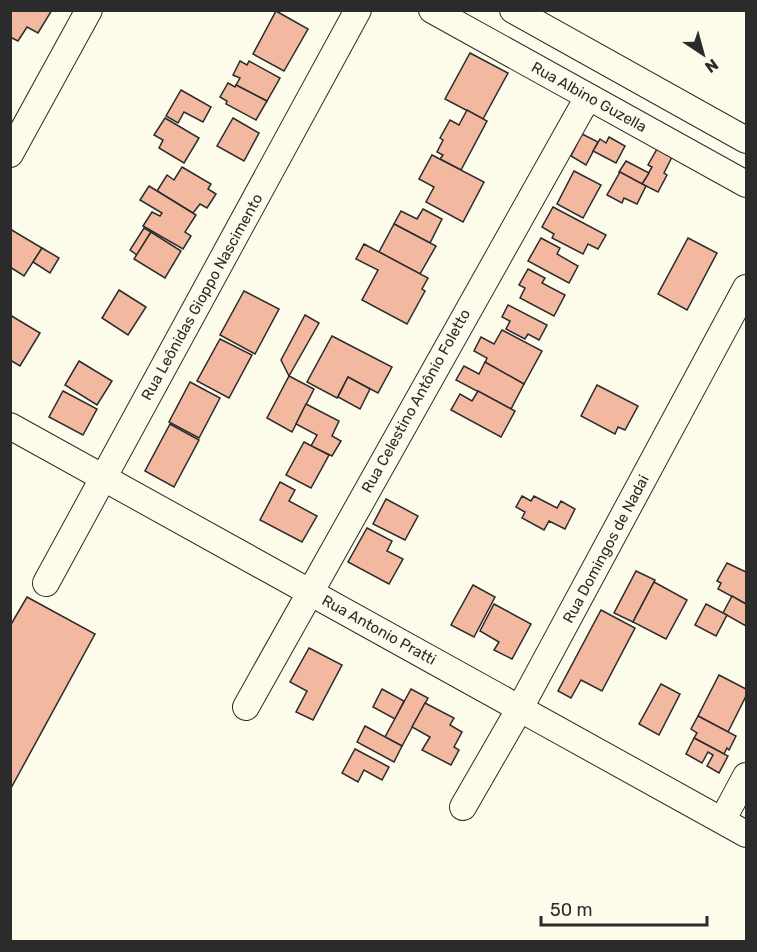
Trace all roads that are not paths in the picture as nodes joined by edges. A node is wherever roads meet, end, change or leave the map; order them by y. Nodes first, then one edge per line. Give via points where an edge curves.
1 (89, 10) edge
2 (358, 10) edge
3 (432, 10) edge
4 (513, 10) edge
5 (588, 97) junction
6 (747, 140) edge
7 (10, 154) edge
8 (747, 184) edge
9 (747, 288) edge
10 (10, 426) edge
11 (104, 478) junction
12 (46, 583) dead end
13 (310, 591) junction
14 (246, 707) dead end
15 (520, 708) junction
16 (747, 776) edge
17 (462, 807) dead end
18 (723, 819) junction
19 (747, 834) edge

1 - 7 street
2 - 11 street, Rua Leônidas Gioppo Nascimento
3 - 5 street, Rua Albino Guzella
4 - 6 street
5 - 8 street, Rua Albino Guzella
5 - 13 street, Rua Celestino Antônio Foletto
9 - 15 street, Rua Domingos de Nadai
10 - 11 street, Rua Antonio Pratti
11 - 12 street, Rua Leônidas Gioppo Nascimento
11 - 13 street, Rua Antonio Pratti
13 - 14 street, Rua Celestino Antônio Foletto
13 - 15 street, Rua Antonio Pratti
15 - 17 street, Rua Domingos de Nadai
15 - 18 street, Rua Antonio Pratti
16 - 18 street
18 - 19 street, Rua Antonio Pratti

